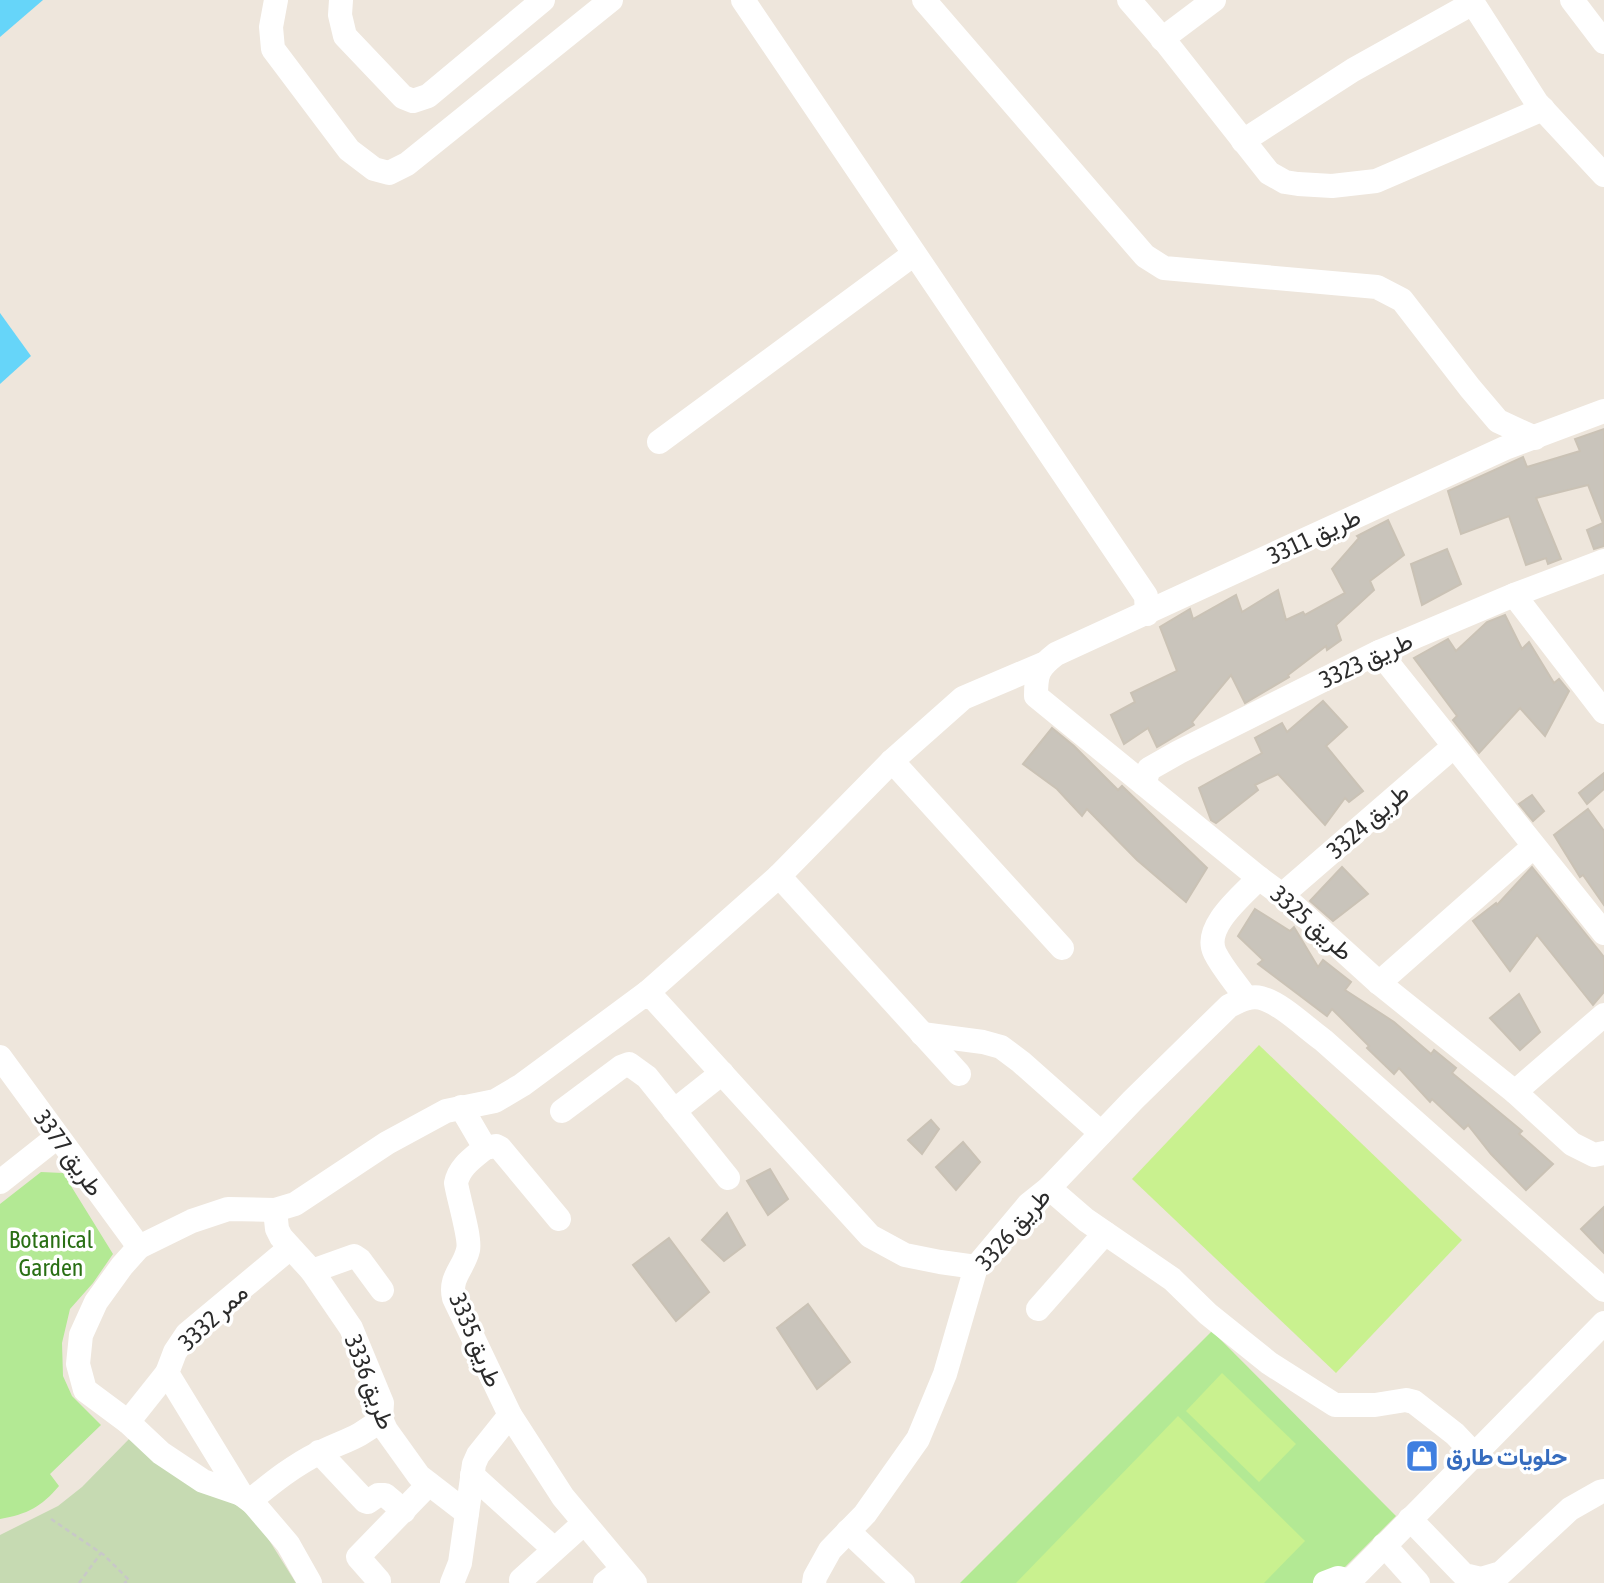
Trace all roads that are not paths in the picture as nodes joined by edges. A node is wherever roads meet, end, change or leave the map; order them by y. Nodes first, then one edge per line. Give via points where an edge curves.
1 (276, 0) edge
2 (341, 0) edge
3 (543, 0) edge
4 (611, 0) edge
5 (743, 0) edge
6 (924, 0) edge
7 (1129, 0) edge
8 (1214, 0) edge
9 (1572, 0) edge
10 (1472, 2) edge
11 (1162, 39) junction
12 (1604, 41) edge
13 (1542, 109) junction
14 (1243, 141) junction
15 (1604, 175) edge
16 (914, 254) junction
17 (1604, 411) edge
18 (1535, 438) junction
19 (659, 442) dead end
20 (1604, 561) edge
21 (1514, 595) junction
22 (1147, 614) junction
23 (1379, 652) junction
24 (1038, 679) junction
25 (1604, 712) edge
26 (1454, 747) junction
27 (892, 761) junction
28 (1144, 784) junction
29 (1533, 847) junction
30 (779, 876) junction
31 (1259, 878) junction
32 (1282, 895) junction
33 (1604, 933) edge
34 (1062, 948) dead end
35 (1379, 983) junction
36 (648, 992) junction
37 (1246, 998) junction
38 (1604, 1015) edge
39 (922, 1034) junction
40 (0, 1058) edge
41 (722, 1073) junction
42 (959, 1074) dead end
43 (1515, 1092) junction
44 (461, 1107) junction
45 (562, 1111) dead end
46 (674, 1111) junction
47 (1101, 1133) junction
48 (57, 1137) junction
49 (485, 1147) junction
50 (1604, 1153) edge
51 (728, 1178) dead end
52 (0, 1182) edge
53 (1048, 1188) junction
54 (275, 1210) junction
55 (559, 1219) dead end
56 (1105, 1233) junction
57 (139, 1247) junction
58 (290, 1248) junction
59 (976, 1266) junction
60 (312, 1271) junction
61 (382, 1290) dead end
62 (1604, 1290) edge
63 (1038, 1309) dead end
64 (1604, 1323) edge
65 (167, 1373) junction
66 (510, 1415) junction
67 (382, 1419) junction
68 (128, 1422) junction
69 (319, 1452) junction
70 (1474, 1454) junction
71 (472, 1475) junction
72 (429, 1484) junction
73 (1604, 1491) edge
74 (247, 1498) junction
75 (404, 1511) junction
76 (467, 1513) junction
77 (1410, 1519) junction
78 (584, 1523) junction
79 (848, 1531) junction
80 (1384, 1545) junction
81 (554, 1549) junction
82 (621, 1579) edge
83 (521, 1580) dead end
84 (379, 1581) dead end
85 (1349, 1582) edge
86 (310, 1583) edge
87 (452, 1583) edge
88 (814, 1583) edge
89 (903, 1583) edge
90 (1325, 1583) edge
91 (1418, 1583) edge

1 - 4 street via 271,27 274,49 349,150 374,169 389,173 407,164
2 - 3 street via 345,36 403,97 413,101 428,96
5 - 16 street
6 - 18 street via 1145,256 1164,268 1377,287 1402,300 1498,421
7 - 11 street
8 - 11 street
9 - 12 street
10 - 13 street
10 - 14 street via 1353,69
11 - 14 street
13 - 14 street via 1376,181 1332,186 1285,182 1269,173
13 - 15 street
16 - 19 street
16 - 22 street via 1146,596
17 - 18 street, طريق 3311
18 - 22 street, طريق 3311
20 - 21 street, طريق 3323
21 - 23 street, طريق 3323
21 - 25 street
22 - 24 street, طريق 3311 via 1056,654
23 - 26 street
23 - 28 street, طريق 3323 via 1179,752 1149,769
24 - 27 street via 1018,689 981,689 963,698
24 - 28 street, طريق 3325
26 - 29 street
26 - 32 street, طريق 3324
27 - 30 street
27 - 34 street
28 - 31 street, طريق 3325
29 - 33 street
29 - 35 street
30 - 36 street
30 - 39 street
31 - 32 street, طريق 3325
31 - 37 street via 1214,931 1213,951
32 - 35 street, طريق 3325
35 - 43 street, طريق 3325
36 - 41 street
36 - 44 street via 522,1085 495,1101
37 - 47 street, طريق 3326 via 1229,1006
37 - 62 street via 1261,998 1323,1040
38 - 43 street
39 - 42 street
39 - 47 street via 1001,1047
40 - 48 street, طريق 3377
41 - 46 street
41 - 59 street via 870,1236 905,1255
43 - 50 street, طريق 3325 via 1572,1144 1594,1155
44 - 49 street
44 - 54 street via 387,1143 295,1204
45 - 46 street via 629,1064 648,1077
46 - 51 street
47 - 53 street, طريق 3326
48 - 52 street
48 - 57 street, طريق 3377
49 - 55 street via 500,1148
49 - 66 street, طريق 3335 via 458,1174 468,1250 452,1292
53 - 56 street
53 - 59 street, طريق 3326
54 - 57 street via 228,1209
54 - 58 street, طريق 3336 via 277,1229
56 - 63 street
56 - 70 street via 1172,1279 1269,1363 1335,1405 1414,1402
57 - 68 street via 96,1302 81,1335 78,1364 85,1390
58 - 60 street, طريق 3336
58 - 65 street, ممر 3332 via 187,1334
59 - 79 street, طريق 3326 via 944,1374 918,1439
60 - 61 street via 354,1256
60 - 67 street, طريق 3336 via 351,1328 382,1404
64 - 70 street
65 - 68 street
65 - 74 street, ممر 3332
66 - 71 street via 478,1455
66 - 78 street, طريق 3335
67 - 69 street via 348,1442
67 - 72 street, طريق 3336 via 410,1466
68 - 74 street via 161,1453 202,1481
69 - 74 street via 251,1500
69 - 75 street via 365,1502 385,1494
70 - 77 street
71 - 76 street
71 - 81 street
72 - 75 street
72 - 76 street, طريق 3336
73 - 77 street via 1570,1509 1501,1573 1481,1579 1464,1575
74 - 86 street via 288,1544
75 - 84 street via 358,1557
76 - 87 street via 460,1563
77 - 80 street
78 - 81 street
78 - 82 street, طريق 3335
79 - 88 street, طريق 3326 via 830,1550
79 - 89 street
80 - 85 street
80 - 91 street
81 - 83 street
85 - 90 street via 1338,1578

